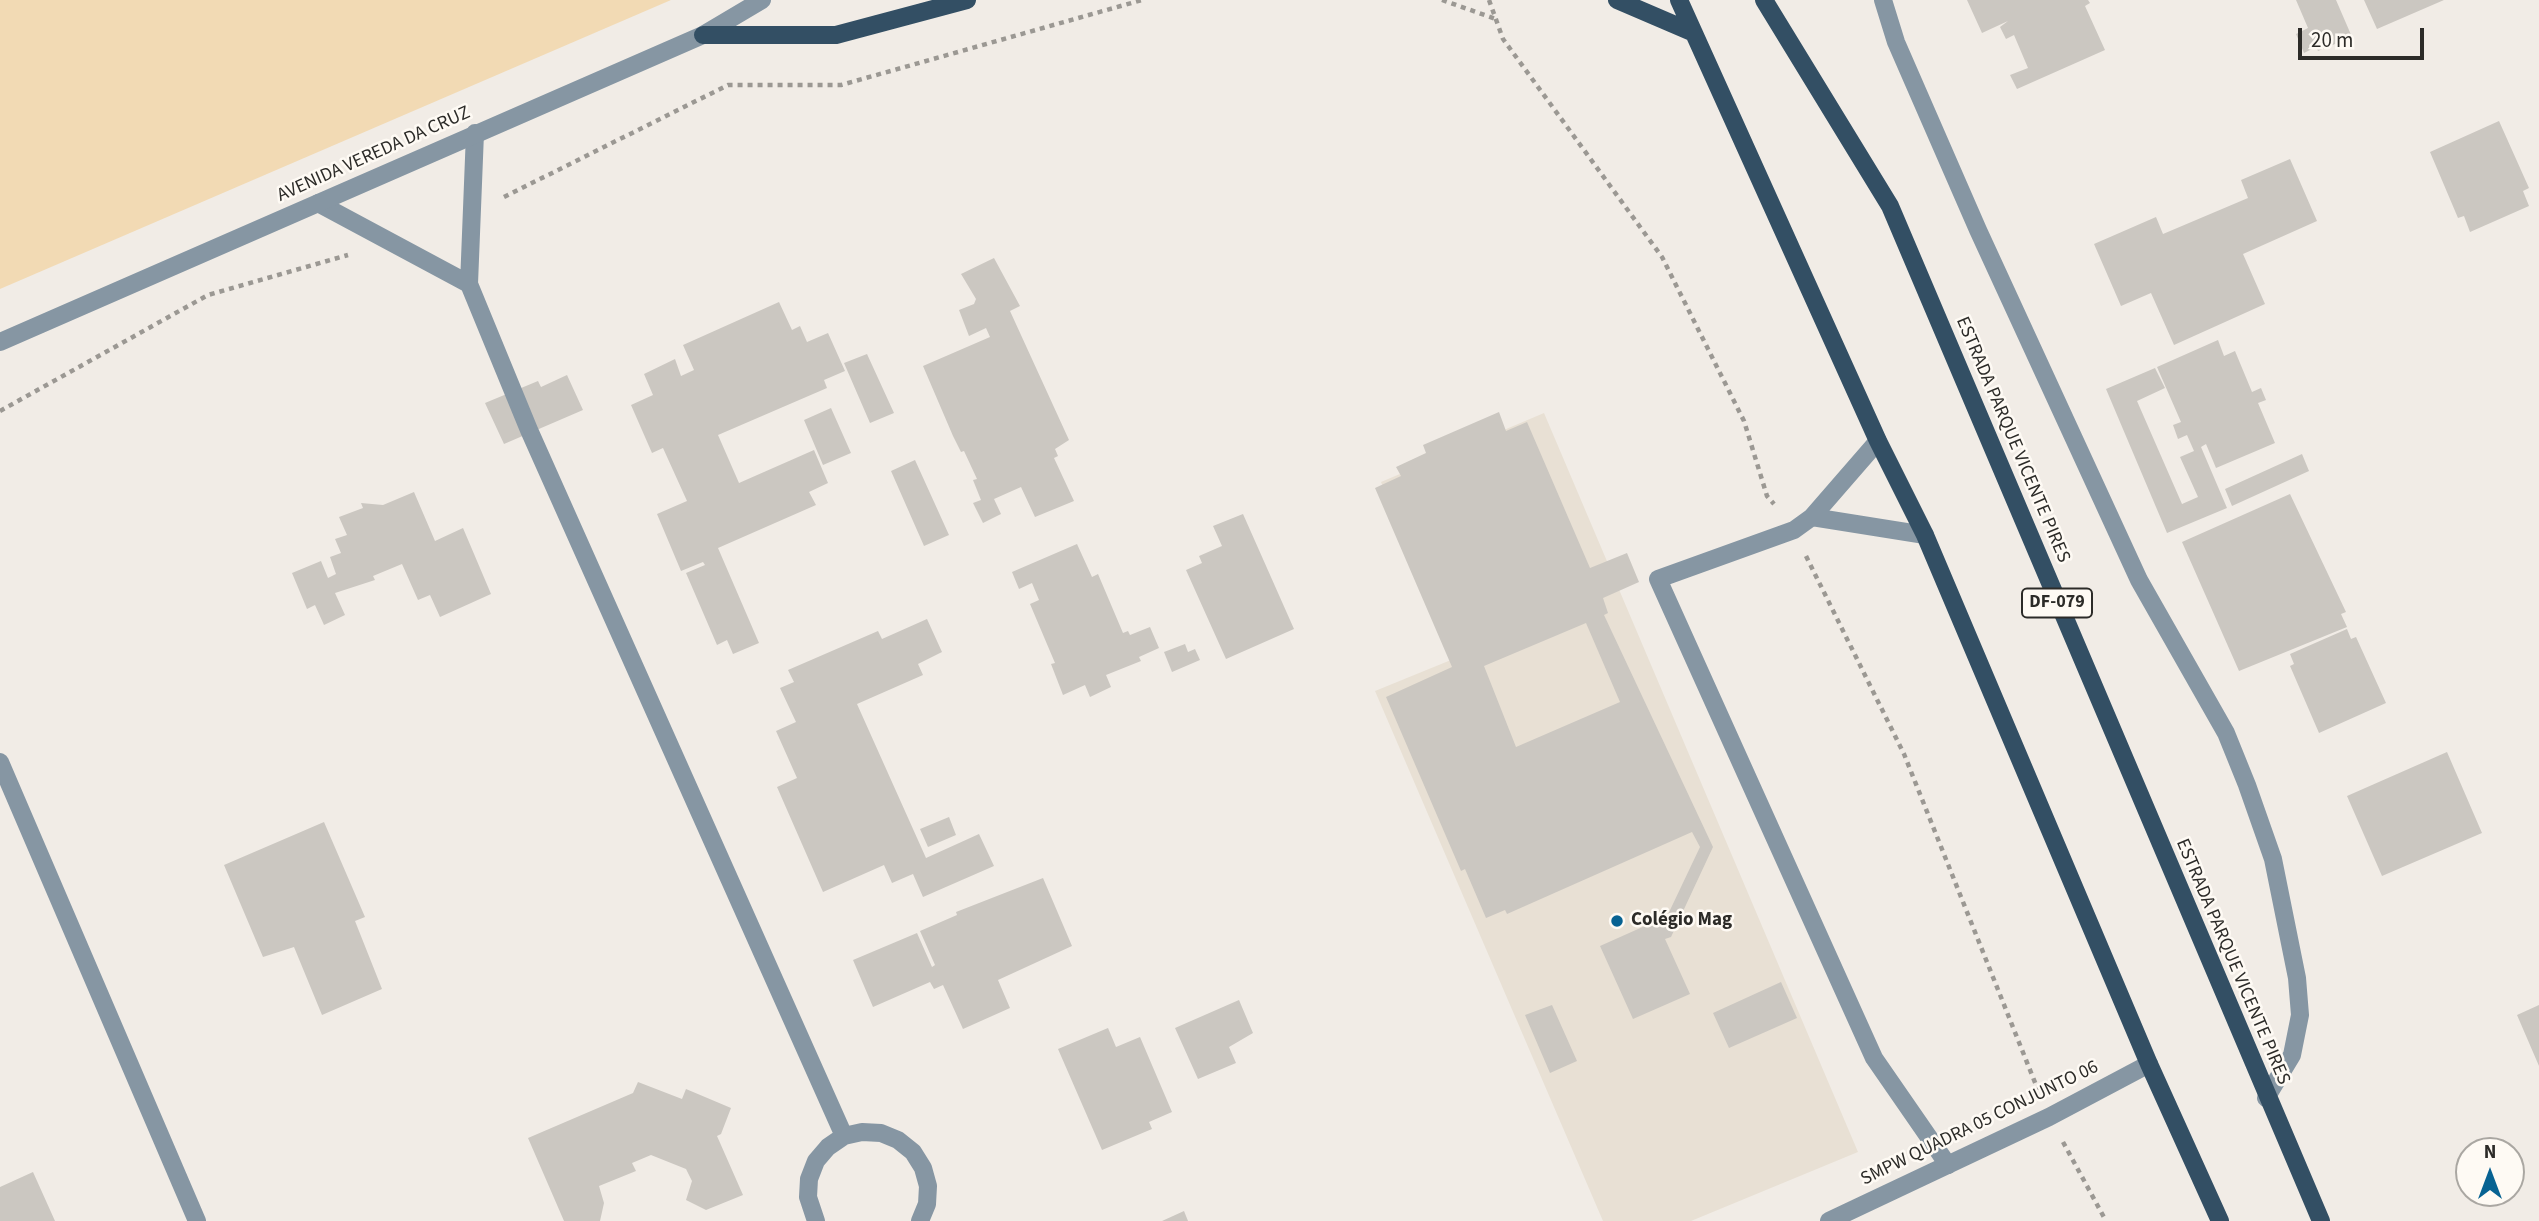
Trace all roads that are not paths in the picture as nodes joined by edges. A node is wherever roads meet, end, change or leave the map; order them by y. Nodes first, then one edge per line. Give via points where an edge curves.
1 (762, 0) edge
2 (967, 0) edge
3 (1617, 0) edge
4 (1679, 0) edge
5 (1764, 0) edge
6 (1883, 0) edge
7 (1694, 33) junction
8 (703, 35) junction
9 (475, 133) junction
10 (318, 203) junction
11 (469, 284) junction
12 (0, 342) edge
13 (1878, 441) junction
14 (1812, 517) junction
15 (1925, 535) junction
16 (0, 762) edge
17 (2149, 1064) junction
18 (2266, 1098) junction
19 (844, 1136) junction
20 (1948, 1165) junction
21 (197, 1221) edge
22 (816, 1221) edge
23 (920, 1221) edge
24 (1829, 1221) edge
25 (2220, 1221) edge
26 (2320, 1221) edge

1 - 8 street, AVENIDA VEREDA DA CRUZ
2 - 8 main road via 836,35
3 - 7 main road
4 - 7 main road
5 - 18 main road, ESTRADA PARQUE VICENTE PIRES / DF-079 via 1890,206
6 - 18 street via 1896,42 1978,230 2133,568 2226,733 2273,859 2300,1015 2292,1055
7 - 13 main road
8 - 9 street, AVENIDA VEREDA DA CRUZ
9 - 10 street, AVENIDA VEREDA DA CRUZ
9 - 11 street
10 - 11 street
10 - 12 street, AVENIDA VEREDA DA CRUZ
11 - 19 street via 529,430
13 - 14 street
13 - 15 main road
14 - 15 street
14 - 20 street via 1794,530 1658,579 1874,1058
15 - 17 main road
16 - 21 street
17 - 20 street, SMPW QUADRA 05 CONJUNTO 06
17 - 25 main road
18 - 26 main road, ESTRADA PARQUE VICENTE PIRES / DF-079
19 - 22 street via 816,1161 809,1179 808,1197
19 - 23 street via 881,1133 913,1152 928,1186
20 - 24 street, SMPW QUADRA 05 CONJUNTO 06

